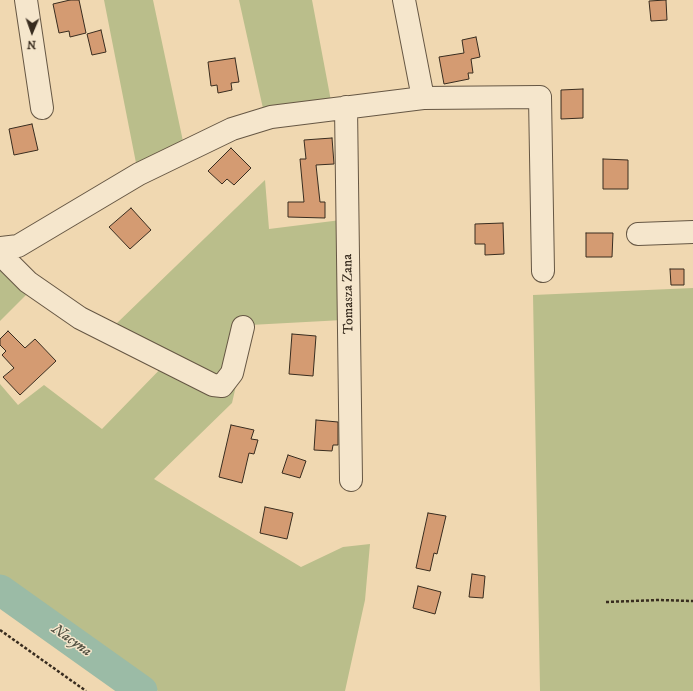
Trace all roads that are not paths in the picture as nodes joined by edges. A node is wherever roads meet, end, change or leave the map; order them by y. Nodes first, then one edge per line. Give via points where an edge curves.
1 (26, 0) edge
2 (404, 0) edge
3 (423, 98) junction
4 (42, 108) dead end
5 (346, 108) junction
6 (693, 232) edge
7 (638, 234) dead end
8 (0, 248) edge
9 (0, 254) edge
10 (543, 271) dead end
11 (243, 328) dead end
12 (352, 480) dead end

1 - 4 street
2 - 3 street
3 - 5 street
3 - 10 street via 540,97
5 - 8 street via 271,117 232,129 139,174 18,246
5 - 12 street, Tomasza Zana
6 - 7 street
9 - 11 street via 28,282 80,318 213,385 222,386 232,373

